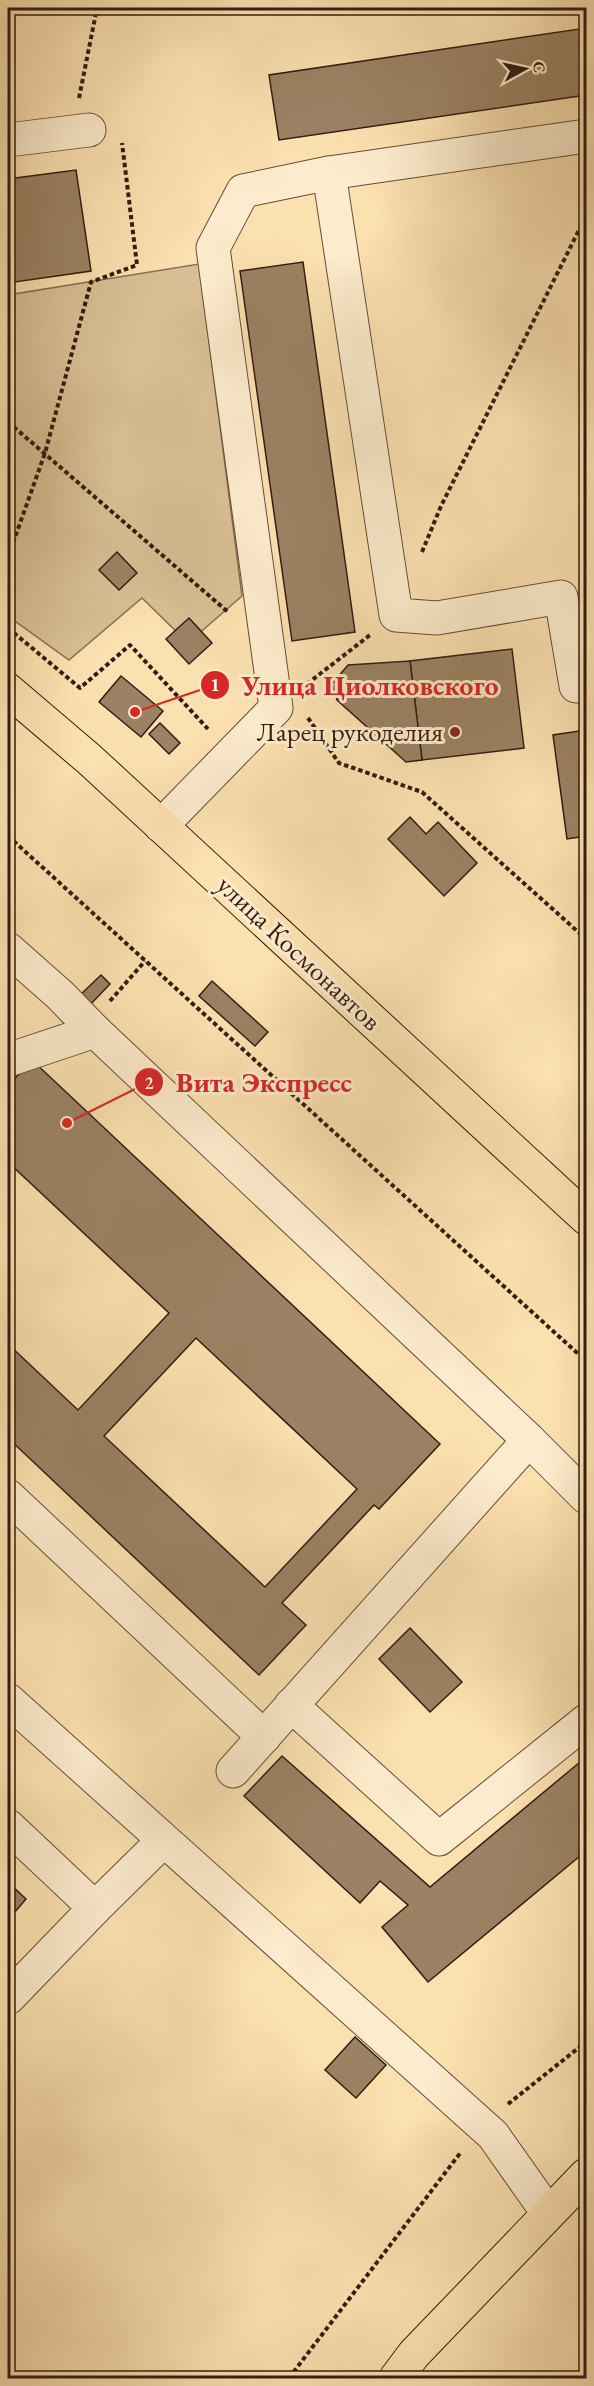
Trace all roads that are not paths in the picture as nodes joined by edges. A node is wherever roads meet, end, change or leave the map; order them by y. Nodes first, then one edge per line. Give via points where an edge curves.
1 (89, 130) road end
2 (8, 140) edge
3 (585, 145) edge
4 (330, 172) junction
5 (576, 686) dead end
6 (8, 690) edge
7 (161, 826) junction
8 (8, 949) edge
9 (92, 1028) junction
10 (8, 1060) edge
11 (586, 1218) edge
12 (529, 1440) junction
13 (8, 1496) edge
14 (586, 1497) edge
15 (8, 1700) edge
16 (291, 1705) junction
17 (586, 1720) edge
18 (264, 1737) junction
19 (233, 1771) dead end
20 (8, 1826) edge
21 (163, 1841) junction
22 (95, 1908) junction
23 (8, 1998) edge
24 (583, 2185) edge
25 (548, 2213) junction
26 (396, 2379) edge

1 - 2 lane
3 - 4 lane
4 - 5 lane via 396,615 437,618 561,597
4 - 7 lane via 243,191 213,248 267,645 284,702
6 - 7 main road, улица Космонавтов
7 - 11 main road, улица Космонавтов
8 - 9 lane
9 - 10 lane
9 - 12 lane
12 - 14 lane
12 - 16 lane
13 - 18 lane
15 - 21 lane
16 - 17 lane via 439,1839
16 - 18 lane
18 - 19 lane
20 - 22 lane
21 - 22 lane
21 - 25 lane via 493,2135
22 - 23 lane
24 - 25 main road
25 - 26 main road via 414,2354

